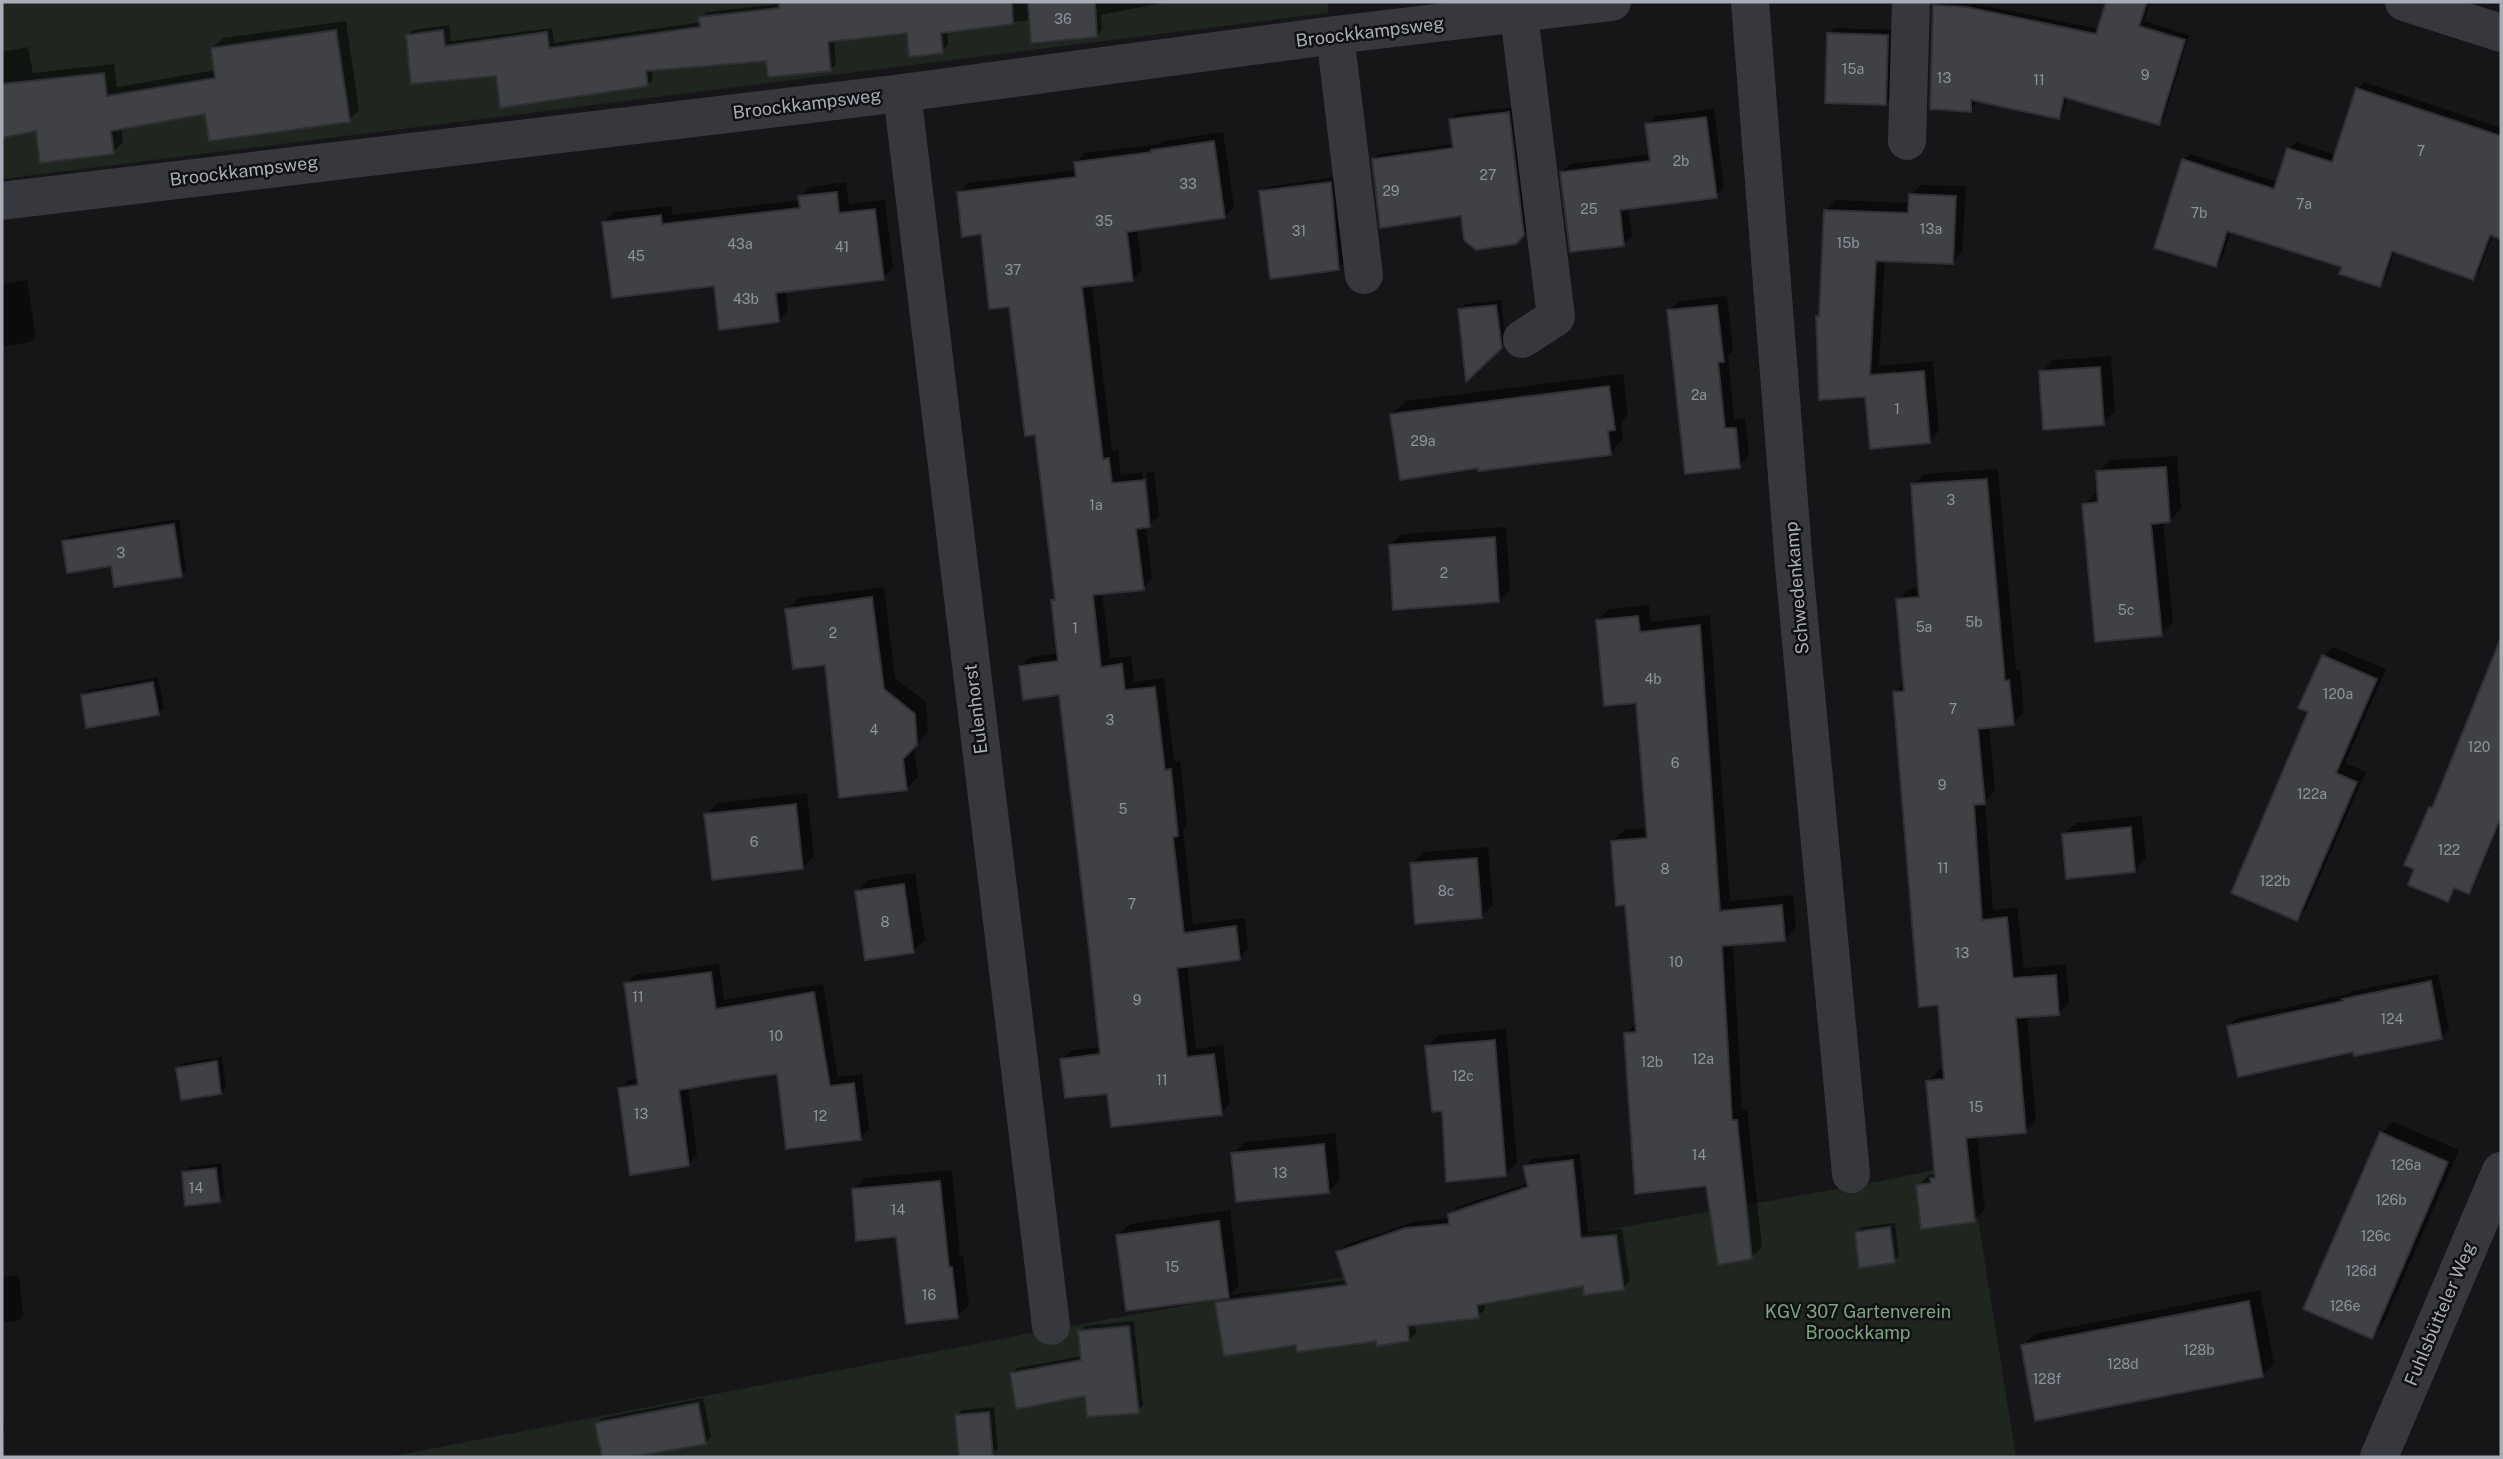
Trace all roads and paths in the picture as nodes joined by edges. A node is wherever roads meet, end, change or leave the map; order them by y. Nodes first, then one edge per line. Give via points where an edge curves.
1 (1612, 2) edge
2 (1750, 2) edge
3 (1911, 2) edge
4 (2409, 2) edge
5 (1519, 14) junction
6 (2501, 33) edge
7 (1335, 35) junction
8 (902, 93) junction
9 (1907, 141) dead end
10 (2, 201) edge
11 (1364, 275) dead end
12 (1522, 339) dead end
13 (2501, 1171) edge
14 (1851, 1174) dead end
15 (1051, 1326) dead end
16 (2379, 1457) edge

1 - 5 street, Broockkampsweg
2 - 14 street, Schwedenkamp via 1794,566
3 - 9 street
4 - 6 street
5 - 7 street, Broockkampsweg
5 - 12 street via 1556,317
7 - 8 street, Broockkampsweg
7 - 11 street
8 - 10 street, Broockkampsweg
8 - 15 street, Eulenhorst
13 - 16 street, Fuhlsbütteler Weg

